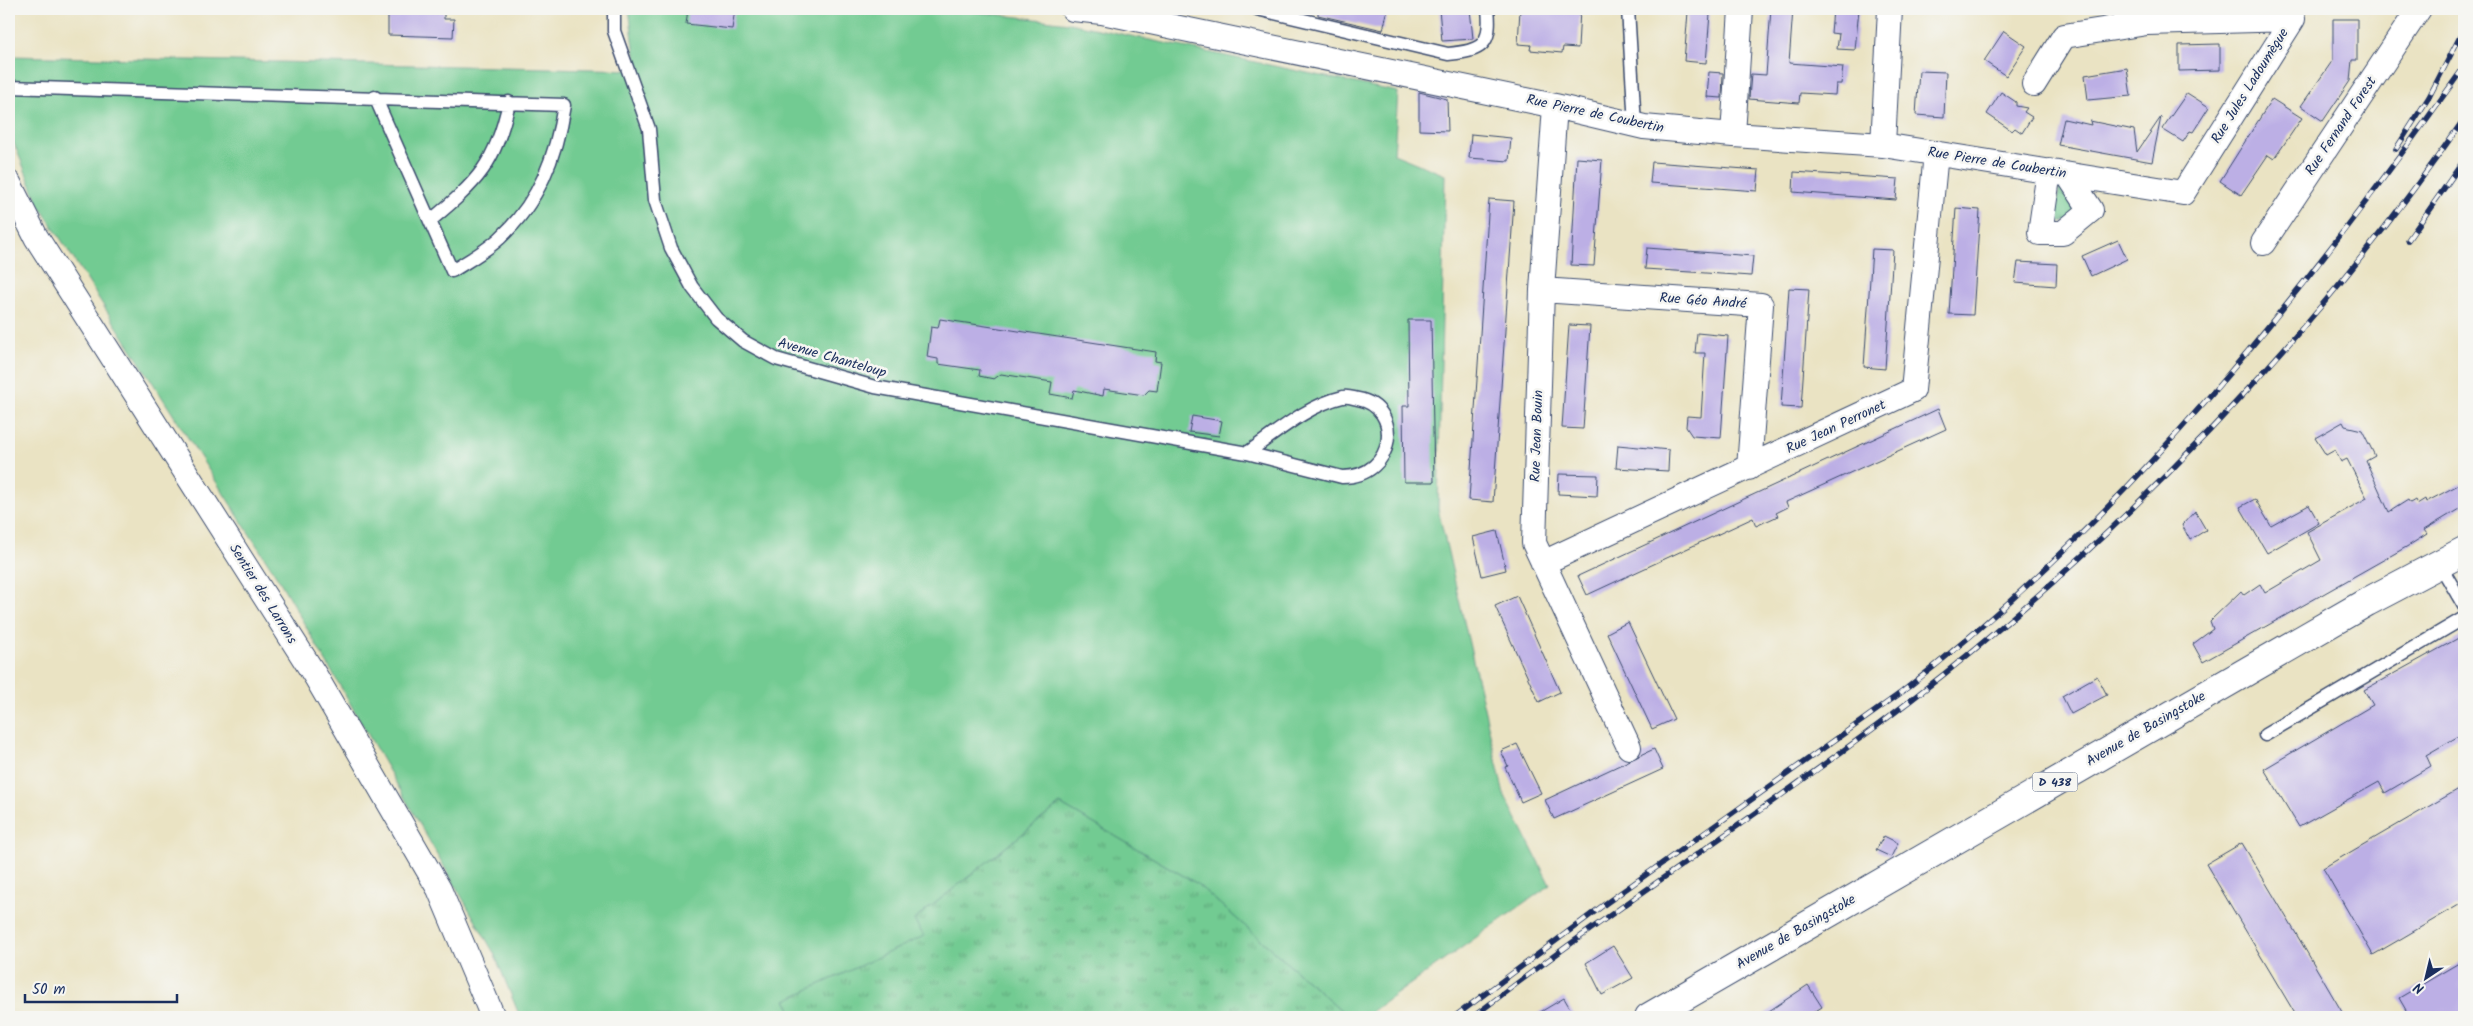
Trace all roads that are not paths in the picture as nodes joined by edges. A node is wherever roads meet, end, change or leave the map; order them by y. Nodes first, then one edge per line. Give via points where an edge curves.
1 (614, 9) edge
2 (1072, 9) edge
3 (1257, 9) edge
4 (1488, 9) edge
5 (1628, 9) edge
6 (1741, 9) edge
7 (1890, 9) edge
8 (2419, 9) edge
9 (2034, 84) dead end
10 (9, 87) edge
11 (375, 97) junction
12 (509, 102) junction
13 (1555, 106) junction
14 (1636, 125) junction
15 (1733, 135) junction
16 (1883, 145) junction
17 (1936, 153) junction
18 (9, 183) edge
19 (2183, 193) joint
20 (430, 221) junction
21 (2263, 243) dead end
22 (1542, 290) junction
23 (1247, 453) junction
24 (1749, 468) junction
25 (2464, 551) edge
26 (1543, 563) junction
27 (2440, 566) junction
28 (2464, 606) edge
29 (2464, 618) edge
30 (2265, 735) dead end
31 (1629, 746) dead end
32 (493, 1017) edge
33 (1649, 1017) edge

1 - 23 lane, Avenue Chanteloup via 614,31 649,129 655,200 671,248 692,287 716,318 743,341 776,359 875,387
2 - 13 street, Rue Pierre de Coubertin via 1102,12
3 - 4 lane via 1448,54 1481,48 1487,39
5 - 14 lane
6 - 15 street
7 - 16 street
8 - 21 street, Rue Fernand Forest
9 - 19 street, Rue Jules Ladoumègue via 2064,36 2148,22 2293,19
10 - 11 lane
11 - 12 lane
11 - 20 lane
12 - 20 lane via 492,159 464,193
12 - 20 lane via 564,105 558,141 540,190 522,216 498,239 452,271
13 - 14 street, Rue Pierre de Coubertin
13 - 22 street, Rue Jean Bouin
14 - 15 street, Rue Pierre de Coubertin
15 - 16 street, Rue Pierre de Coubertin
16 - 17 street, Rue Pierre de Coubertin
17 - 19 street, Rue Pierre de Coubertin
17 - 24 street, Rue Jean Perronet via 1913,390
18 - 32 street, Sentier des Larrons via 36,237 335,711 439,889
22 - 24 street, Rue Géo André via 1761,305
22 - 26 street, Rue Jean Bouin via 1534,543
23 - 23 lane, Avenue Chanteloup via 1309,411 1344,396 1366,400 1383,414 1388,439 1383,456 1371,470 1355,477 1342,477
24 - 26 street, Rue Jean Perronet
25 - 27 main road, Avenue de Basingstoke / D 438
26 - 31 street, Rue Jean Bouin
27 - 28 lane
27 - 33 main road, Avenue de Basingstoke / D 438 via 2351,612
29 - 30 lane

